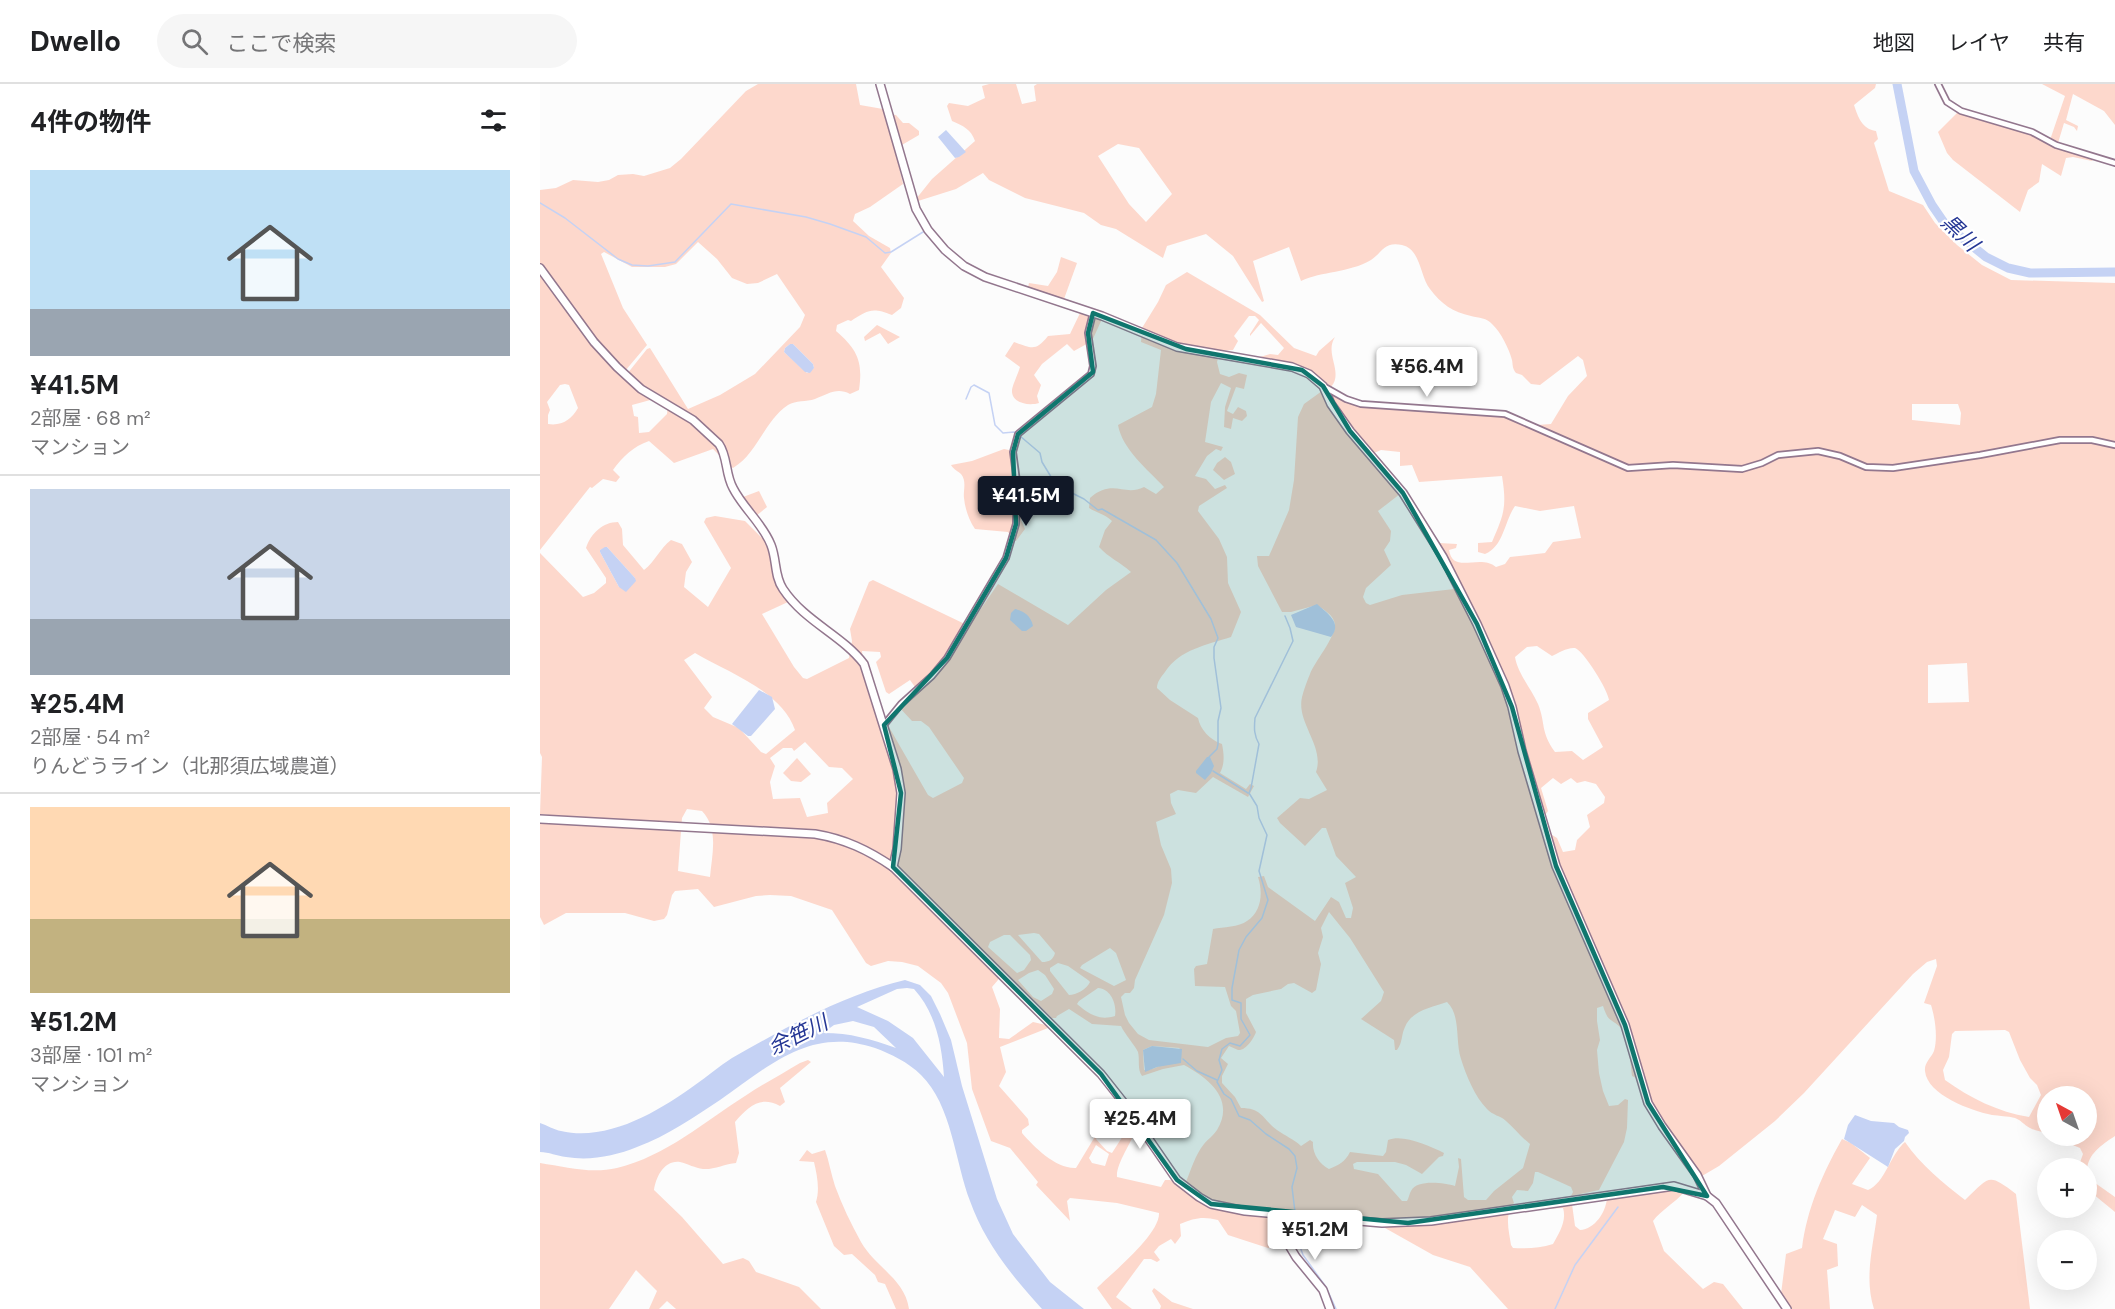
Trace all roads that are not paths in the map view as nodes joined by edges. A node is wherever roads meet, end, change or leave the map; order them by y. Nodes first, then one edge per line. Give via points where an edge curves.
1 (880, 84) edge
2 (1938, 84) edge
3 (2115, 163) edge
4 (540, 268) edge
5 (1093, 313) junction
6 (1323, 386) junction
7 (2115, 445) edge
8 (884, 725) junction
9 (540, 819) edge
10 (893, 867) junction
11 (1707, 1196) junction
12 (1286, 1215) junction
13 (1330, 1309) edge
14 (1787, 1309) edge

1 - 5 street via 914,203 923,225 937,242 977,274
2 - 3 street via 1947,102 1961,111
4 - 8 street via 617,367 641,389 693,420 720,444 732,487 771,544 783,589 808,617 864,664
5 - 6 street via 1186,349 1302,370
5 - 8 street via 1088,333 1091,374 1022,429 1014,442 1018,500 1013,539 1006,558 947,658
6 - 7 street via 1361,404 1505,414 1628,468 1673,465 1742,469 1778,455 1818,451 1866,467 1893,468 2061,440
6 - 11 street via 1350,431 1402,493 1443,557 1477,624 1512,707 1556,866 1618,1006 1648,1103
8 - 10 street via 901,793
9 - 10 street via 815,834 856,845
10 - 12 street via 1101,1074 1176,1180 1211,1204
11 - 12 street via 1681,1187 1663,1186 1408,1223
11 - 14 street via 1727,1216
12 - 13 street via 1290,1247 1323,1290

